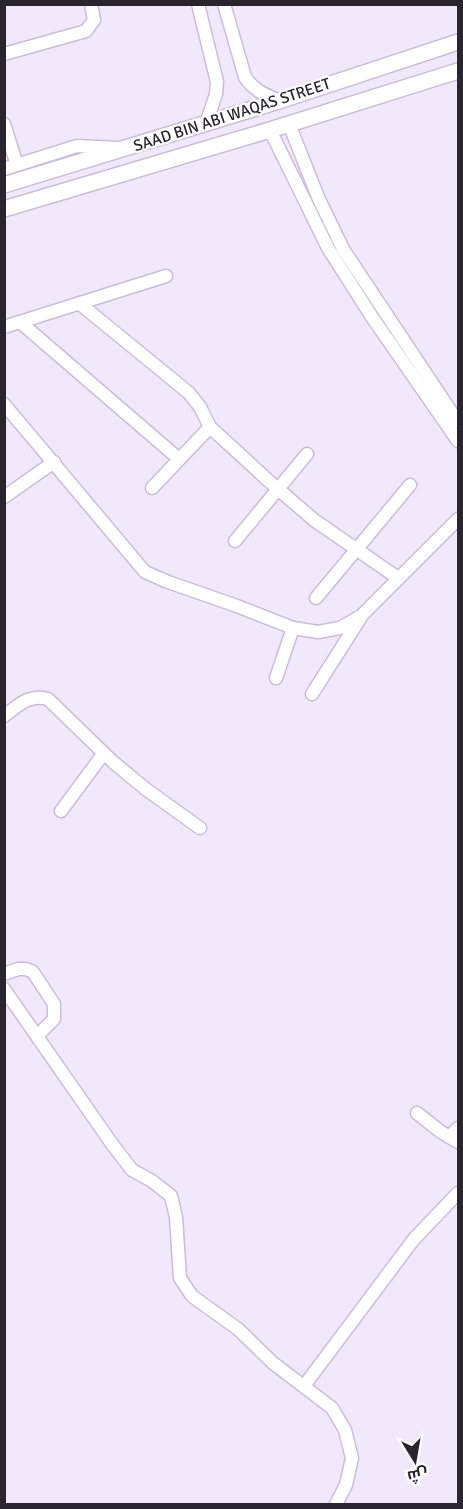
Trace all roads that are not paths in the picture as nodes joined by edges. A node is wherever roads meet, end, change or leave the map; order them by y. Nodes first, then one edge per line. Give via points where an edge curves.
1 (91, 4) edge
2 (198, 4) edge
3 (224, 4) edge
4 (459, 42) edge
5 (4, 54) edge
6 (459, 71) edge
7 (279, 101) junction
8 (4, 124) edge
9 (206, 124) junction
10 (289, 124) junction
11 (270, 130) junction
12 (128, 149) junction
13 (17, 165) junction
14 (4, 169) edge
15 (308, 173) junction
16 (294, 178) junction
17 (4, 185) edge
18 (4, 209) edge
19 (166, 276) dead end
20 (79, 303) junction
21 (20, 322) junction
22 (4, 327) edge
23 (4, 404) edge
24 (9, 417) edge
25 (459, 422) edge
26 (210, 427) junction
27 (459, 441) edge
28 (307, 454) dead end
29 (179, 459) junction
30 (54, 462) junction
31 (410, 485) dead end
32 (152, 488) dead end
33 (278, 489) junction
34 (4, 497) edge
35 (459, 519) edge
36 (235, 540) dead end
37 (355, 549) junction
38 (398, 578) junction
39 (316, 598) dead end
40 (361, 616) junction
41 (293, 628) junction
42 (276, 678) dead end
43 (312, 694) dead end
44 (4, 716) edge
45 (104, 753) junction
46 (61, 811) dead end
47 (200, 828) dead end
48 (4, 974) edge
49 (4, 989) edge
50 (37, 1036) junction
51 (417, 1113) dead end
52 (459, 1128) edge
53 (454, 1139) edge
54 (459, 1193) edge
55 (304, 1386) junction
56 (336, 1504) edge

1 - 5 street via 94,20 86,31
2 - 9 street via 217,82
3 - 7 street via 245,77 250,85
4 - 7 main road, SAAD BIN ABI WAQAS STREET
6 - 10 main road, SAAD BIN ABI WAQAS STREET
7 - 9 main road, SAAD BIN ABI WAQAS STREET
8 - 13 street
9 - 12 main road, SAAD BIN ABI WAQAS STREET
10 - 11 main road, SAAD BIN ABI WAQAS STREET
10 - 15 street
11 - 16 street
11 - 18 main road, SAAD BIN ABI WAQAS STREET
12 - 13 street via 77,146
12 - 17 main road, SAAD BIN ABI WAQAS STREET
13 - 14 street
15 - 16 street
15 - 25 street via 343,249
16 - 27 street via 328,248
19 - 20 street
20 - 21 street
20 - 26 street via 189,393
21 - 22 street
21 - 29 street
23 - 24 street
24 - 30 street
26 - 29 street
26 - 33 street
28 - 33 street
29 - 32 street
30 - 34 street
30 - 41 street via 145,572
31 - 37 street
33 - 36 street
33 - 37 street
35 - 38 street
37 - 38 street
37 - 39 street
38 - 40 street
40 - 41 street via 340,628 318,632
40 - 43 street
41 - 42 street
44 - 45 street via 37,696 48,699
45 - 46 street
45 - 47 street
48 - 50 street via 18,969 33,972 54,1004 54,1019
49 - 50 street
50 - 55 street via 132,1170 171,1196 180,1278 192,1296 238,1329
51 - 53 street
52 - 53 street
54 - 55 street via 414,1239
55 - 56 street via 332,1408 345,1430 352,1458 346,1485

